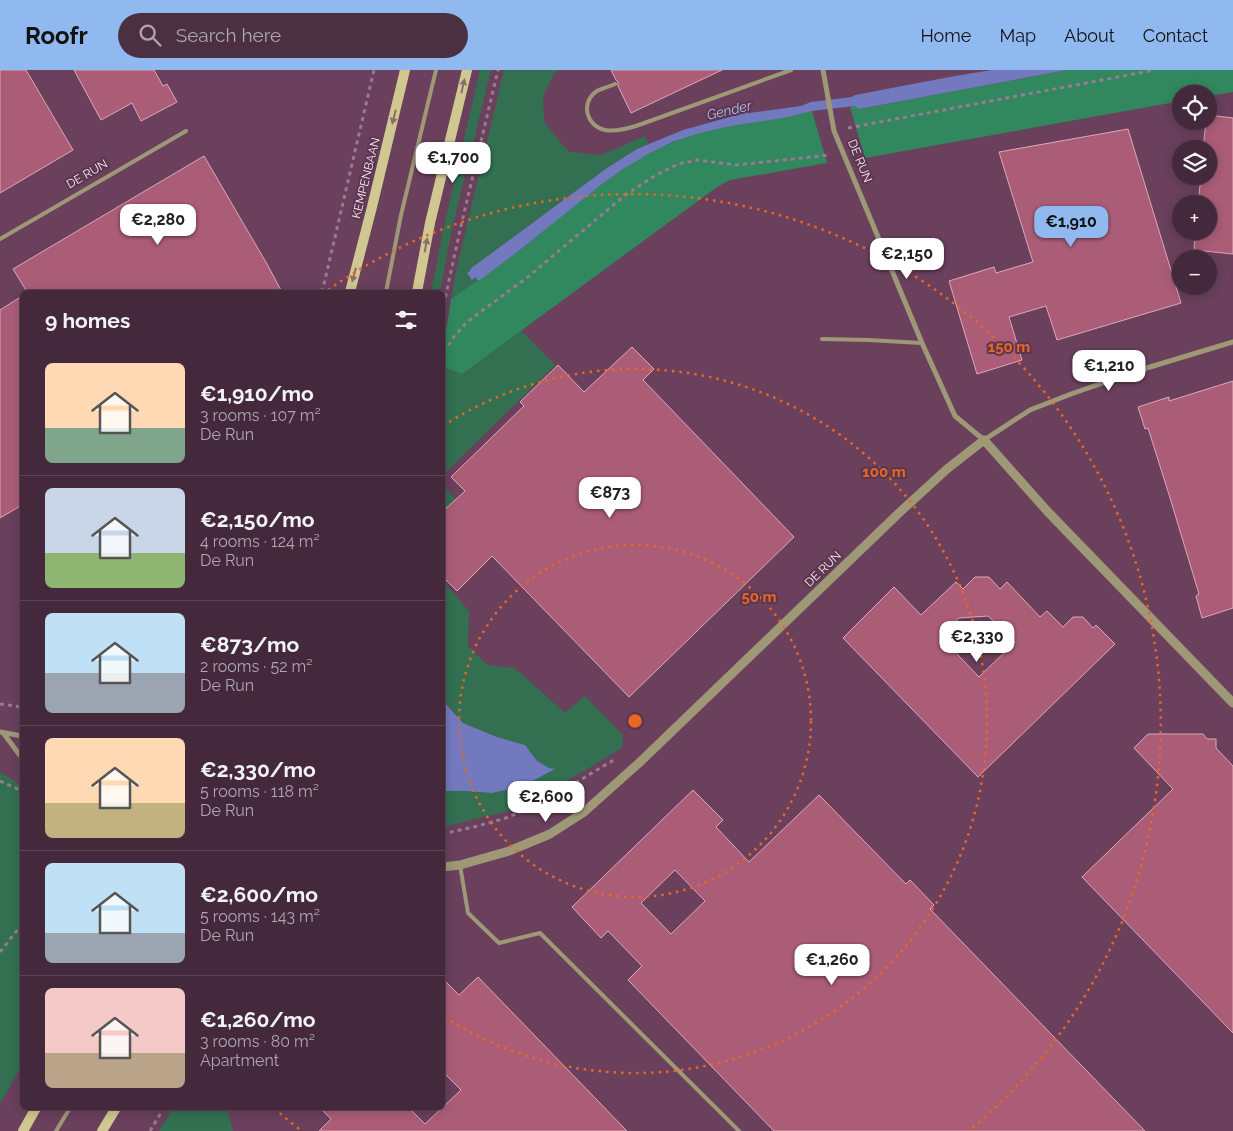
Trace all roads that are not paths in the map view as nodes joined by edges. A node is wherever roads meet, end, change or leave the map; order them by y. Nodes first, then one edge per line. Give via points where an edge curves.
1 (406, 70) edge
2 (436, 70) edge
3 (466, 70) edge
4 (791, 70) edge
5 (823, 70) edge
6 (615, 84) dead end
7 (186, 131) dead end
8 (0, 239) edge
9 (351, 290) edge
10 (386, 290) edge
11 (417, 290) edge
12 (822, 339) dead end
13 (1233, 342) edge
14 (922, 343) junction
15 (984, 440) junction
16 (1233, 704) edge
17 (2, 733) edge
18 (20, 736) edge
19 (20, 756) edge
20 (460, 865) junction
21 (445, 867) edge
22 (35, 1110) edge
23 (69, 1110) edge
24 (115, 1110) edge
25 (23, 1131) edge
26 (56, 1131) edge
27 (102, 1131) edge
28 (739, 1131) edge

1 -> 9 main road, KEMPENBAAN
2 - 10 lane
11 -> 3 main road
4 - 6 lane via 636,126 603,130 593,125 586,109 589,98 597,91
5 - 14 street, DE RUN via 834,131
7 - 8 lane, DE RUN
12 - 14 lane
13 - 15 street, DE RUN via 1140,370 1030,410
14 - 15 street, DE RUN via 955,416
15 - 16 street, DE RUN via 1048,512
15 - 20 street, DE RUN via 946,469 640,763 584,812 550,834 509,851
17 - 18 street
17 - 19 street
20 - 21 street, DE RUN
20 - 28 lane via 468,913 500,943 540,932
22 - 25 main road
23 - 26 lane
24 - 27 main road

